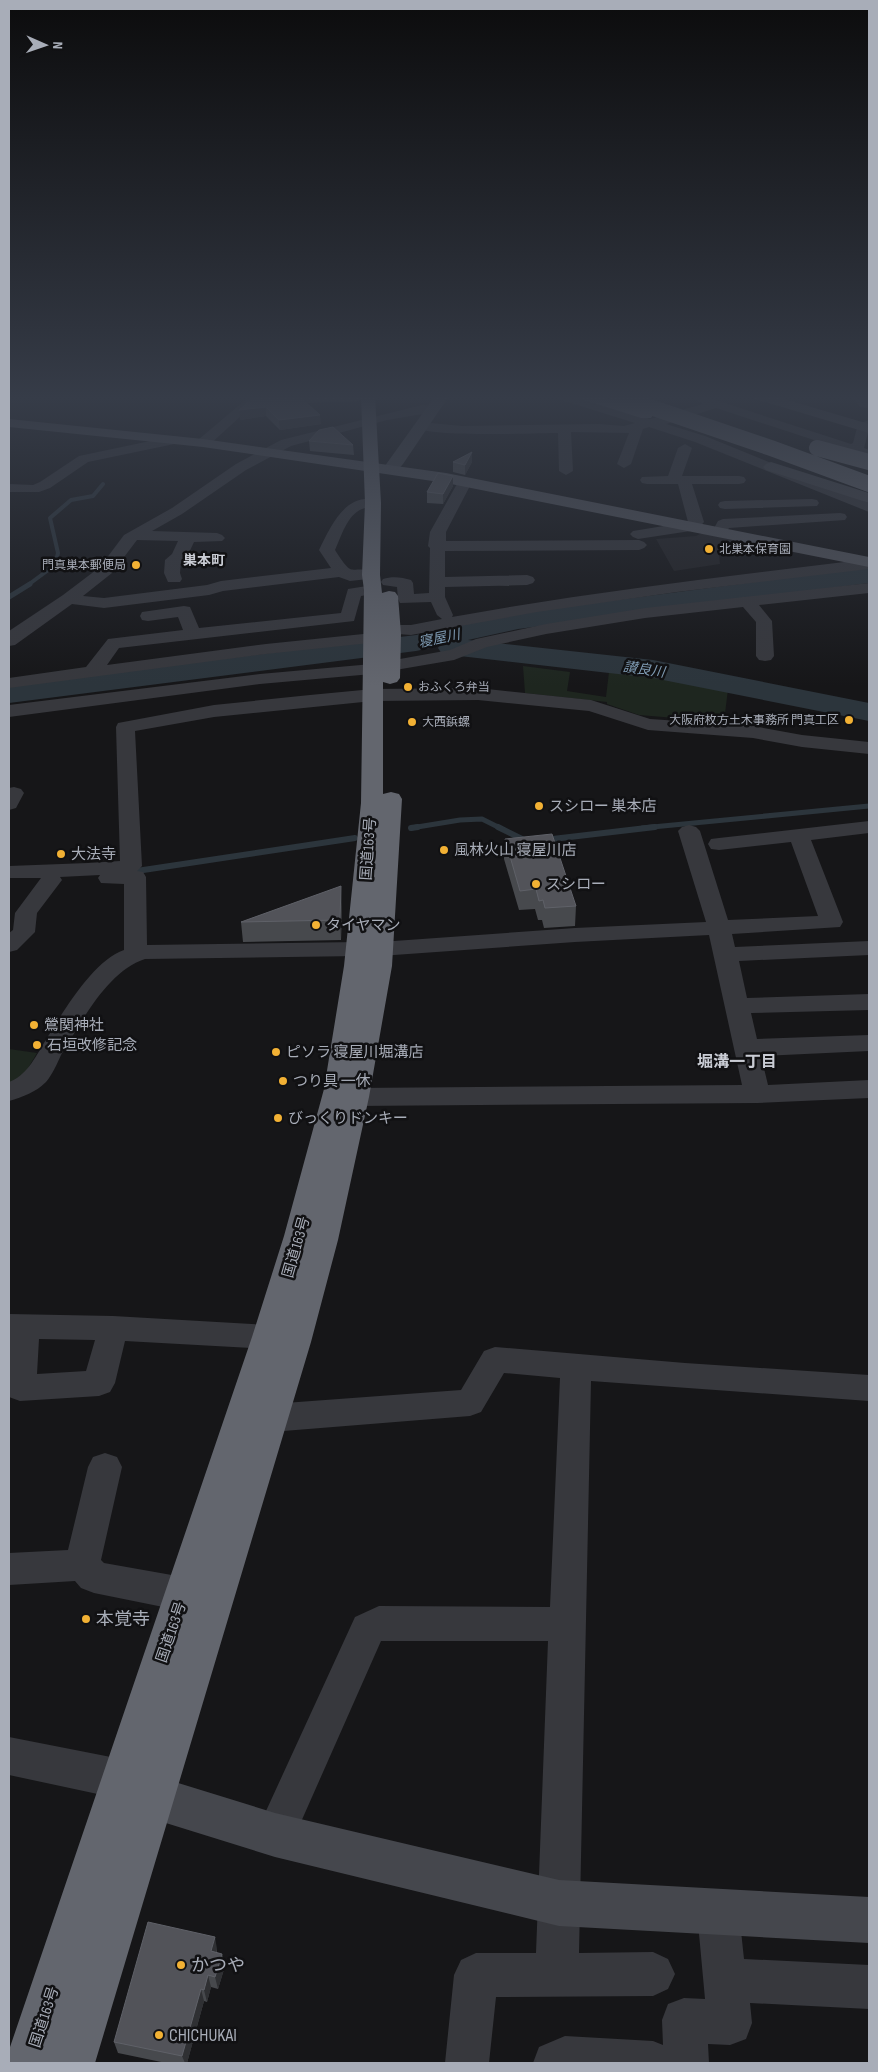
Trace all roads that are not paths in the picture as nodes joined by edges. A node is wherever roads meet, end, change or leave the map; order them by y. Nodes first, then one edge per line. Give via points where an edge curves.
1 (203, 493) edge
2 (372, 493) edge
3 (459, 493) edge
4 (519, 493) edge
5 (683, 493) edge
6 (733, 493) edge
7 (832, 493) edge
8 (853, 493) edge
9 (869, 498) edge
10 (817, 503) dead end
11 (373, 504) junction
12 (869, 508) edge
13 (840, 518) dead end
14 (692, 527) junction
15 (720, 532) junction
16 (134, 535) junction
17 (188, 537) junction
18 (217, 538) dead end
19 (436, 546) junction
20 (501, 547) junction
21 (869, 563) edge
22 (341, 572) junction
23 (207, 575) dead end
24 (389, 576) joint
25 (174, 579) junction
26 (504, 580) junction
27 (527, 580) dead end
28 (372, 583) junction
29 (869, 588) edge
30 (437, 590) junction
31 (69, 599) junction
32 (132, 600) junction
33 (747, 601) junction
34 (445, 615) dead end
35 (148, 616) dead end
36 (193, 634) junction
37 (9, 641) edge
38 (764, 656) dead end
39 (384, 661) junction
40 (92, 672) junction
41 (9, 683) edge
42 (9, 690) edge
43 (10, 714) edge
44 (869, 748) edge
45 (869, 827) edge
46 (689, 831) dead end
47 (799, 836) junction
48 (719, 844) dead end
49 (9, 872) edge
50 (9, 880) edge
51 (50, 880) junction
52 (17, 913) edge
53 (719, 927) junction
54 (9, 945) edge
55 (869, 948) edge
56 (369, 949) junction
57 (136, 954) junction
58 (725, 955) junction
59 (869, 1002) edge
60 (737, 1006) junction
61 (869, 1043) edge
62 (746, 1048) junction
63 (869, 1089) edge
64 (9, 1092) edge
65 (757, 1094) junction
66 (355, 1097) junction
67 (17, 1326) edge
68 (113, 1328) junction
69 (269, 1337) junction
70 (576, 1366) junction
71 (869, 1388) edge
72 (270, 1418) junction
73 (105, 1467) dead end
74 (82, 1565) junction
75 (9, 1569) edge
76 (183, 1594) junction
77 (567, 1624) junction
78 (9, 1756) edge
79 (137, 1788) junction
80 (275, 1835) junction
81 (559, 1903) junction
82 (718, 1912) junction
83 (869, 1920) edge
84 (653, 1974) dead end
85 (557, 1975) junction
86 (725, 1980) junction
87 (869, 1987) edge
88 (29, 2063) edge
89 (70, 2063) edge
90 (467, 2063) edge
91 (555, 2063) edge
92 (653, 2063) edge
93 (687, 2063) edge

1 - 16 street
2 - 11 highway, 国道163号
3 - 19 street via 438,532
4 - 14 main road
5 - 14 street via 696,522
6 - 10 street via 732,504
7 - 12 street
8 - 9 street
11 - 22 street via 361,504 352,509 339,525 327,550
11 - 28 highway, 国道163号
13 - 15 street via 722,524
14 - 15 main road
14 - 20 street via 639,540
15 - 21 main road
16 - 17 street
16 - 31 street via 106,570
17 - 18 street
17 - 25 street via 179,557 173,560
19 - 20 street
19 - 30 street
20 - 26 street
21 - 39 street via 677,587 411,630
22 - 28 street
22 - 32 street
23 - 25 street
24 - 30 street via 404,583 406,599
24 - 39 highway, 国道163号
25 - 32 street via 142,583
26 - 27 street
26 - 30 street
28 - 36 street via 354,592 348,617
28 - 39 highway, 国道163号
29 - 33 street
30 - 34 street
31 - 32 street via 104,603
31 - 37 street
33 - 38 street via 764,621
33 - 39 street via 546,629 482,643 454,655
35 - 36 street via 184,611
36 - 40 street via 114,643
39 - 40 street
39 - 43 street
39 - 44 street via 478,694 591,706 648,724 752,732
39 - 49 street via 214,711 125,727 131,866
39 - 56 highway, 国道163号 via 372,803
40 - 41 street
42 - 43 street
45 - 47 street
46 - 53 street
47 - 48 street
47 - 53 street via 832,922
50 - 51 street
51 - 52 street
51 - 57 street via 135,877
52 - 54 street via 24,932
53 - 56 street
53 - 58 street
55 - 58 street
56 - 57 street
56 - 66 highway, 国道163号
56 - 69 highway, 国道163号 via 338,1090 300,1236
57 - 64 street via 124,958 101,979 76,1010 37,1075
58 - 60 street
59 - 60 street
60 - 62 street
61 - 62 street
62 - 65 street
63 - 65 street
65 - 66 street
66 - 72 highway, 国道163号 via 322,1240
67 - 68 street
67 - 68 street via 20,1388 99,1383
68 - 69 street
69 - 76 highway, 国道163号
70 - 71 street
70 - 72 street via 495,1360 470,1403
70 - 77 street
72 - 79 highway, 国道163号
73 - 74 street
74 - 75 street
74 - 76 street via 94,1577
76 - 79 highway, 国道163号
77 - 80 street via 380,1623 368,1629
77 - 81 street
78 - 79 street
79 - 80 street
79 - 88 highway, 国道163号
79 - 89 highway, 国道163号
80 - 81 street
81 - 82 street
81 - 85 street
82 - 83 street
82 - 86 street
84 - 85 street
85 - 90 street via 476,1974
86 - 87 street
86 - 93 street via 730,2024 684,2020
91 - 92 street via 565,2058

